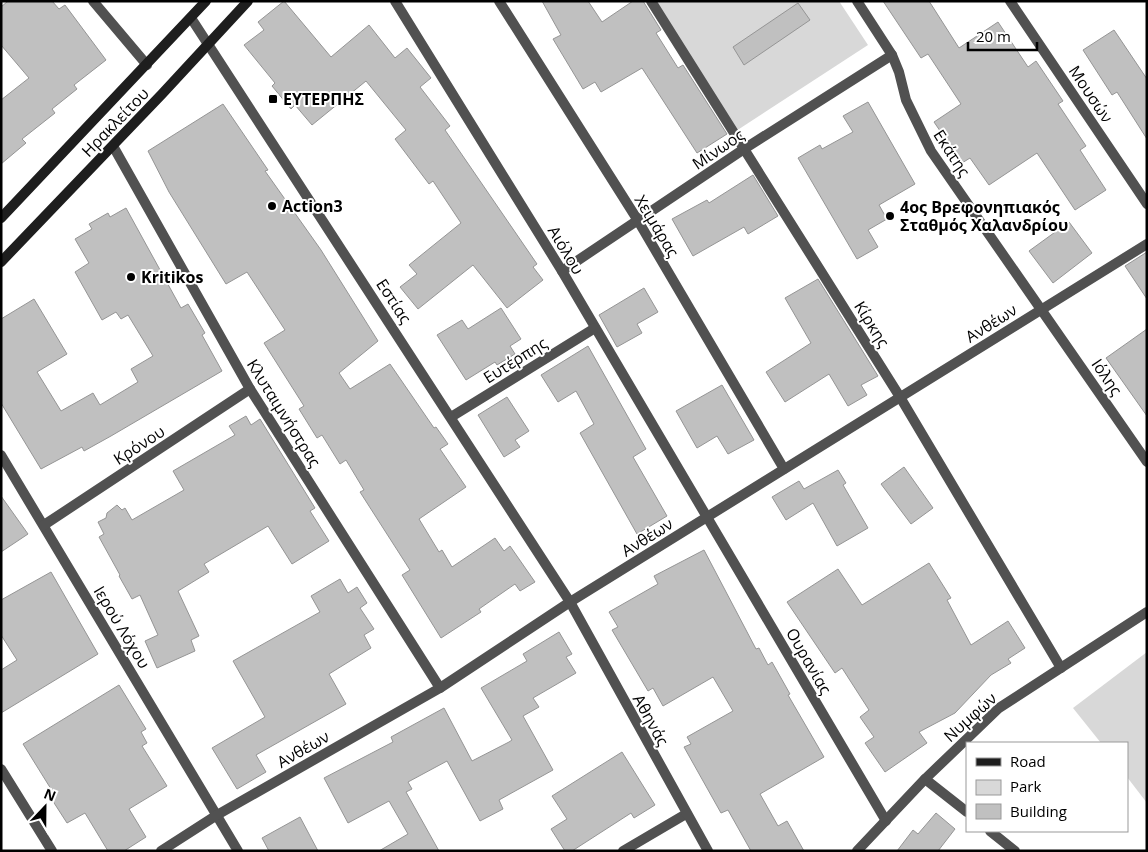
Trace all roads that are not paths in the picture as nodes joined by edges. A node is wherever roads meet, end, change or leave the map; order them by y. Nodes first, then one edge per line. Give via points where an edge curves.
1 (93, 1) edge
2 (206, 1) edge
3 (248, 1) edge
4 (395, 1) edge
5 (499, 1) edge
6 (651, 1) edge
7 (857, 1) edge
8 (1010, 1) edge
9 (191, 18) junction
10 (209, 44) junction
11 (892, 55) junction
12 (146, 65) junction
13 (113, 146) junction
14 (744, 149) junction
15 (1147, 204) edge
16 (1, 218) edge
17 (637, 219) junction
18 (1147, 244) edge
19 (1, 262) edge
20 (562, 270) junction
21 (1042, 310) junction
22 (595, 328) junction
23 (250, 389) junction
24 (900, 398) junction
25 (451, 417) junction
26 (1, 455) edge
27 (1147, 462) edge
28 (784, 469) junction
29 (708, 517) junction
30 (44, 525) junction
31 (570, 602) junction
32 (1147, 612) edge
33 (1060, 668) junction
34 (440, 688) junction
35 (1, 769) edge
36 (925, 779) junction
37 (966, 811) edge
38 (686, 814) junction
39 (217, 815) junction
40 (886, 821) junction
41 (991, 832) edge
42 (52, 851) edge
43 (161, 851) edge
44 (238, 851) edge
45 (623, 851) edge
46 (708, 851) edge
47 (857, 851) edge
48 (1016, 851) edge

1 - 12 street
2 - 9 main road, Ηρακλείτου
3 - 10 main road, Ηρακλείτου
4 - 20 street, Αιόλου
5 - 17 street, Χειμάρας
6 - 14 street, Κίρκης
7 - 11 street, Εκάτης
8 - 15 street, Μουσών
9 - 10 street, Εστίας
9 - 12 main road, Ηρακλείτου
10 - 13 main road, Ηρακλείτου
10 - 25 street, Εστίας
11 - 14 street, Μίνωος
11 - 21 street, Εκάτης via 906,100 931,151
12 - 16 main road, Ηρακλείτου
13 - 19 main road, Ηρακλείτου
13 - 23 street, Κλυταιμνήστρας
14 - 17 street, Μίνωος
14 - 24 street, Κίρκης
17 - 20 street, Μίνωος
17 - 28 street, Χειμάρας
18 - 21 street, Ανθέων
20 - 22 street, Αιόλου
21 - 24 street, Ανθέων
21 - 27 street, Ιόλης
22 - 25 street, Ευτέρπης
22 - 29 street, Αιόλου
23 - 30 street, Κρόνου
23 - 34 street, Κλυταιμνήστρας
24 - 28 street, Ανθέων
24 - 33 street, Κίρκης
25 - 31 street, Εστίας
26 - 30 street, Ιερού Λόχου
28 - 29 street, Ανθέων
29 - 31 street, Ανθέων
29 - 40 street, Ουρανίας
30 - 39 street, Ιερού Λόχου
31 - 34 street, Ανθέων
31 - 38 street, Αθηνάς
32 - 33 street, Νυμφών
33 - 36 street, Νυμφών via 999,708
34 - 39 street, Ανθέων
35 - 42 street
36 - 37 street
36 - 40 street, Νυμφών
38 - 45 street
38 - 46 street, Αθηνάς
39 - 43 street, Ανθέων
39 - 44 street, Ιερού Λόχου
40 - 47 street, Νυμφών
41 - 48 street

